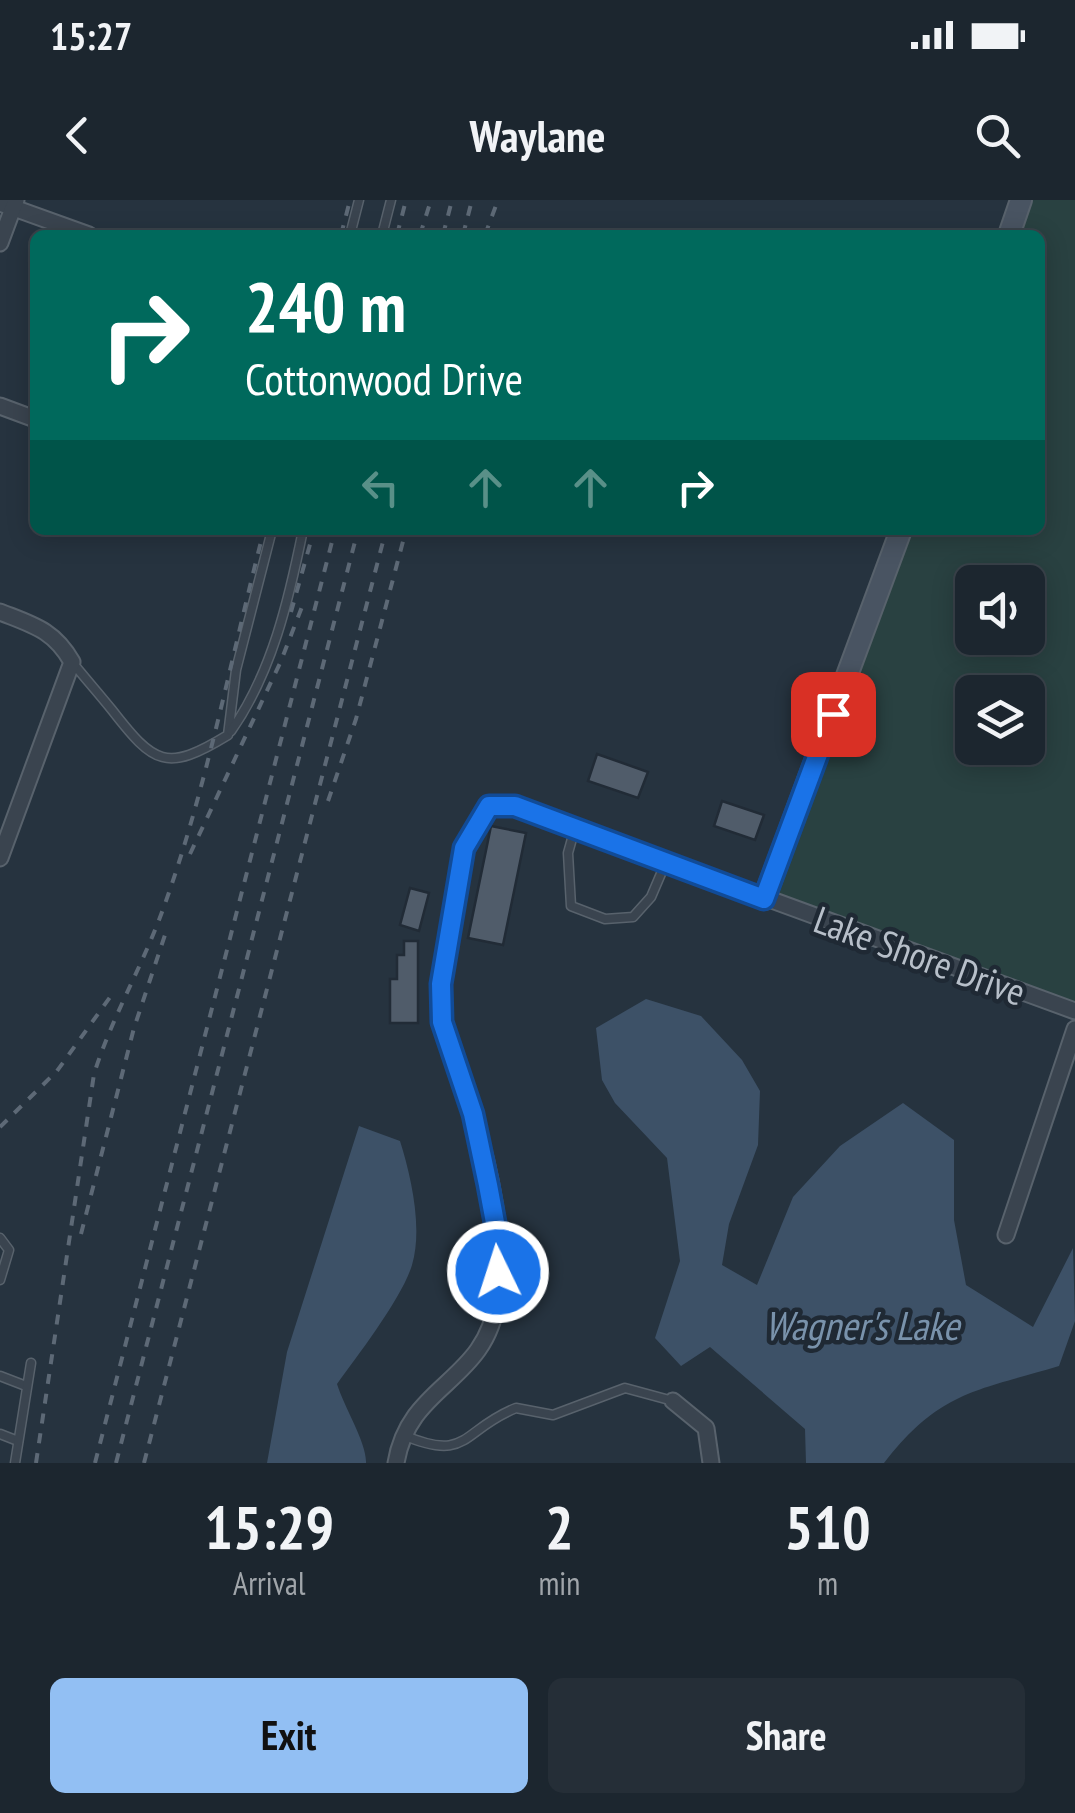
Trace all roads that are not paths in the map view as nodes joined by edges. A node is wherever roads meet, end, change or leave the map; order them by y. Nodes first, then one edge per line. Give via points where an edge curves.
1 (360, 200) edge
2 (391, 200) edge
3 (1021, 200) edge
4 (10, 203) edge
5 (77, 230) edge
6 (351, 230) edge
7 (383, 230) edge
8 (1010, 230) edge
9 (0, 243) edge
10 (0, 406) edge
11 (30, 417) edge
12 (271, 535) edge
13 (302, 535) edge
14 (899, 535) edge
15 (0, 612) edge
16 (72, 662) junction
17 (228, 734) junction
18 (575, 828) junction
19 (0, 858) edge
20 (666, 862) junction
21 (764, 899) junction
22 (1075, 1011) edge
23 (1075, 1029) edge
24 (1006, 1235) dead end
25 (0, 1238) edge
26 (0, 1280) edge
27 (31, 1364) dead end
28 (0, 1376) edge
29 (26, 1386) junction
30 (673, 1401) joint
31 (0, 1434) edge
32 (403, 1434) junction
33 (18, 1441) junction
34 (15, 1463) edge
35 (396, 1463) edge
36 (711, 1463) edge

1 - 6 lane
2 - 7 lane
3 - 8 street
4 - 5 street
4 - 9 street
10 - 11 street
12 - 17 lane via 236,670
13 - 17 lane via 255,694
14 - 21 street
15 - 16 street via 48,631
16 - 17 lane via 137,745 154,755 173,759
16 - 19 street
18 - 20 street, Lake Shore Drive
18 - 20 lane via 568,853 571,906 605,919 633,917 651,897
18 - 32 street, Lake Shore Drive via 515,806 489,806 464,848 445,949 442,1022 488,1185 499,1244 497,1299 477,1355 419,1408
20 - 21 street, Lake Shore Drive
21 - 22 street, Lake Shore Drive
23 - 24 street
25 - 26 lane via 9,1250
27 - 29 lane
28 - 29 lane
29 - 33 lane
30 - 32 lane via 626,1388 553,1415 516,1408 459,1443 436,1449
30 - 36 street via 706,1428
31 - 33 lane
32 - 35 street
33 - 34 lane

